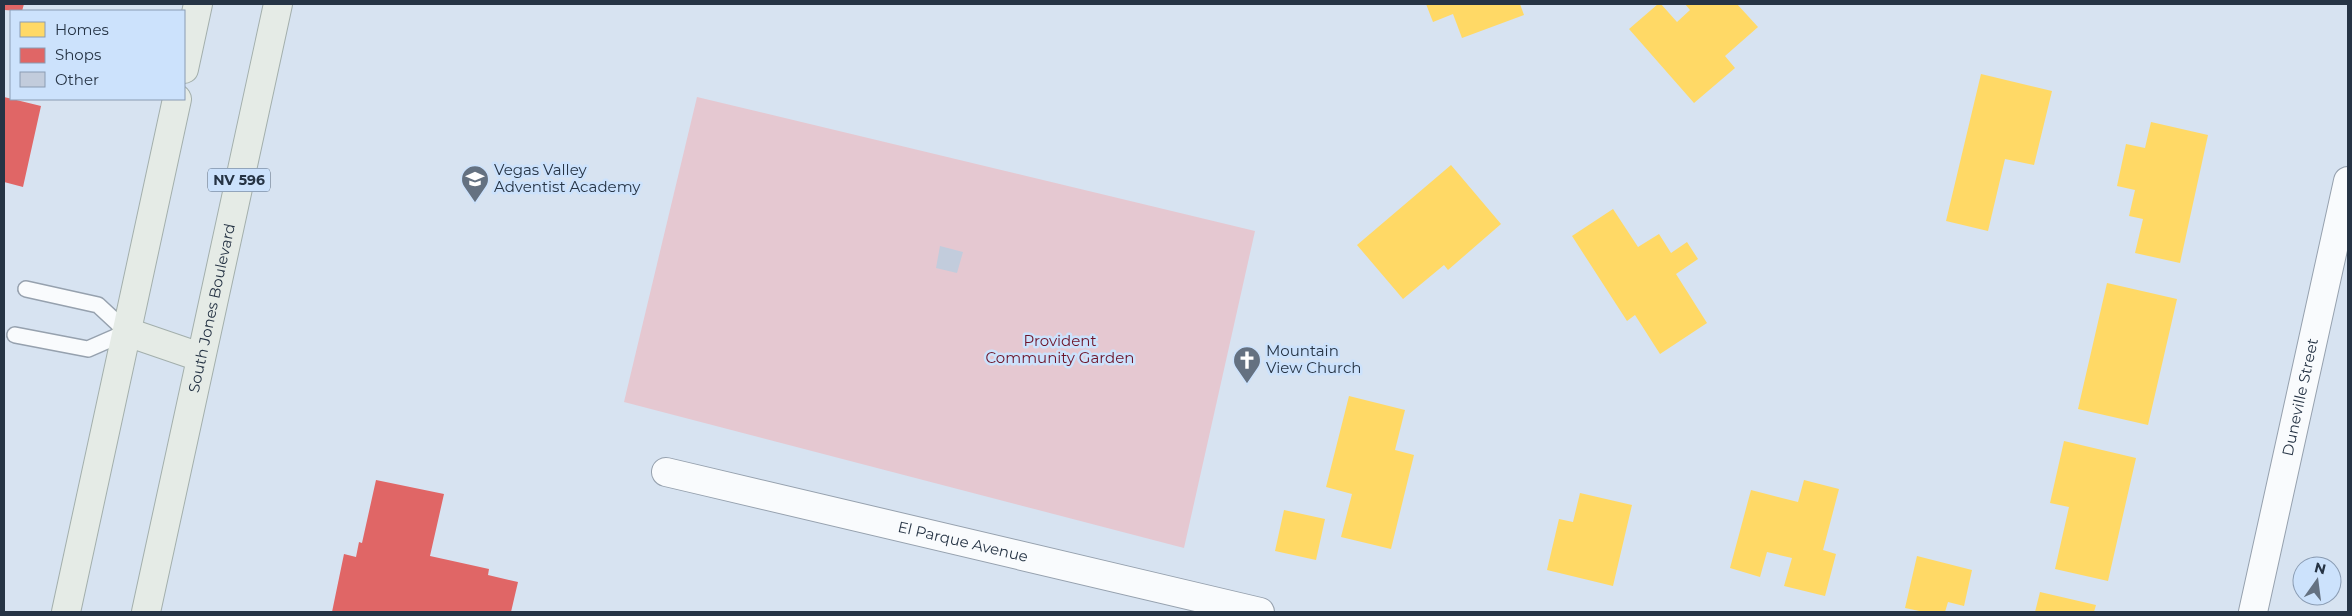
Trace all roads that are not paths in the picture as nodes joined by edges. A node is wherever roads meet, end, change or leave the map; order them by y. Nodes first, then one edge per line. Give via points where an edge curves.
1 (198, 4) edge
2 (278, 4) edge
3 (185, 64) edge
4 (177, 100) edge
5 (2348, 181) edge
6 (26, 290) dead end
7 (127, 332) junction
8 (15, 335) dead end
9 (200, 357) junction
10 (666, 472) dead end
11 (1171, 603) edge
12 (66, 612) edge
13 (146, 612) edge
14 (1260, 612) edge
15 (2253, 612) edge

1 - 3 main road
2 - 9 main road, South Jones Boulevard / NV 596
4 - 7 main road
5 - 15 street, Duneville Street
6 - 7 lane via 98,305
7 - 8 lane via 88,349
7 - 9 main road
7 - 12 main road
9 - 13 main road, South Jones Boulevard / NV 596
10 - 11 street, El Parque Avenue
11 - 14 street, El Parque Avenue

